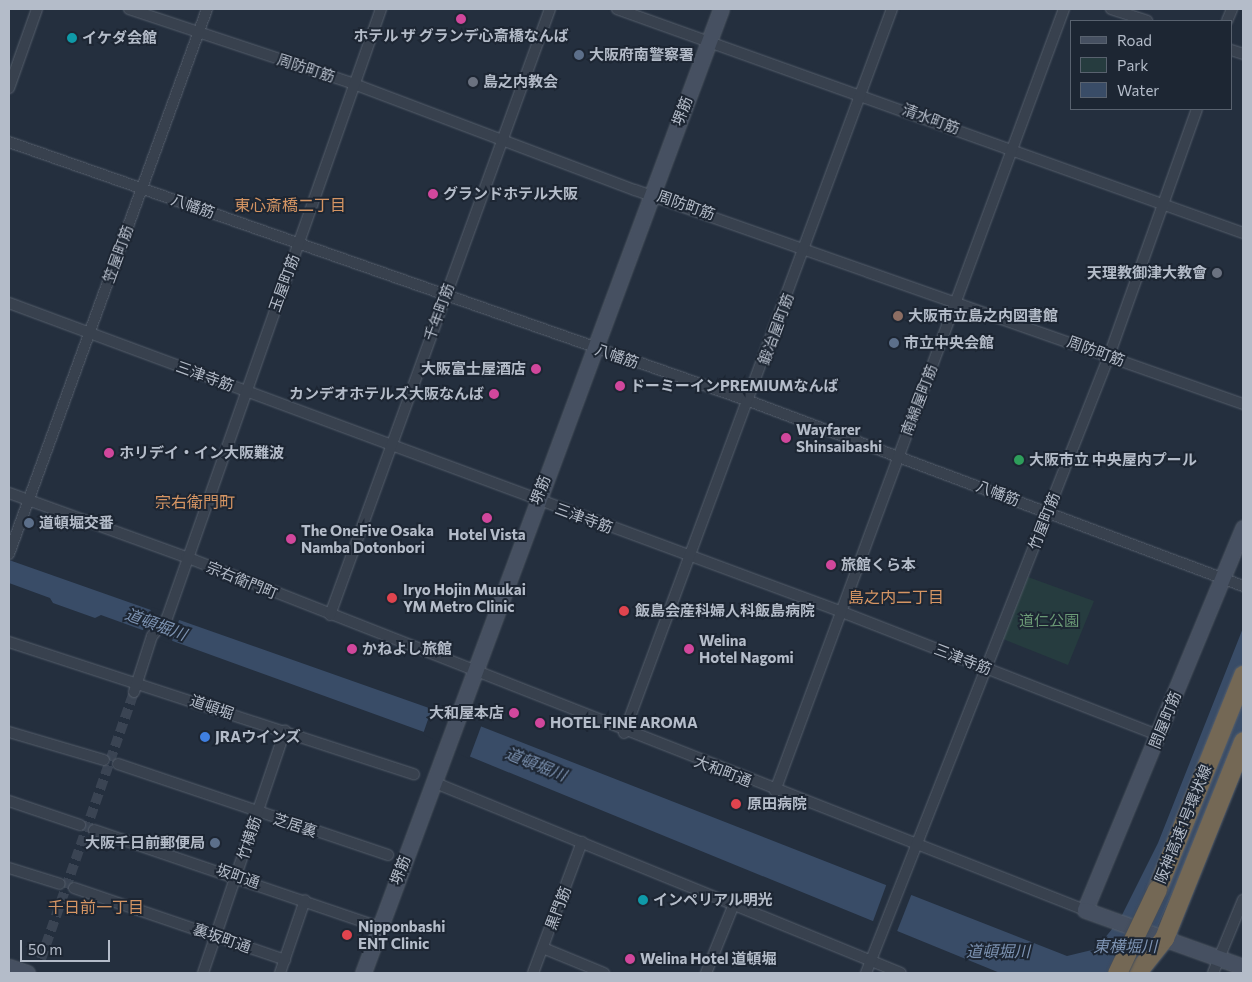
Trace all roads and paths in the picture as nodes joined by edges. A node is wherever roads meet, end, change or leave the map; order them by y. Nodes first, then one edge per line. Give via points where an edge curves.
1 (37, 9) edge
2 (129, 9) edge
3 (207, 9) edge
4 (381, 9) edge
5 (550, 9) edge
6 (617, 9) edge
7 (720, 9) edge
8 (892, 9) edge
9 (1064, 9) edge
10 (1111, 9) edge
11 (1144, 20) edge
12 (199, 32) junction
13 (709, 41) junction
14 (354, 84) junction
15 (9, 88) edge
16 (860, 94) junction
17 (1197, 110) edge
18 (503, 140) junction
19 (9, 142) edge
20 (1013, 148) junction
21 (142, 188) junction
22 (652, 192) junction
23 (1166, 204) junction
24 (1243, 233) edge
25 (298, 243) junction
26 (806, 248) junction
27 (446, 294) junction
28 (957, 302) junction
29 (9, 303) edge
30 (89, 333) junction
31 (594, 348) junction
32 (1109, 356) junction
33 (245, 391) junction
34 (749, 401) junction
35 (1243, 404) edge
36 (389, 446) junction
37 (898, 455) junction
38 (9, 493) edge
39 (28, 500) junction
40 (536, 501) junction
41 (1047, 512) junction
42 (1243, 528) edge
43 (9, 554) edge
44 (186, 557) junction
45 (690, 557) junction
46 (1222, 579) junction
47 (1243, 586) edge
48 (842, 612) junction
49 (330, 615) junction
50 (9, 642) edge
51 (986, 668) junction
52 (473, 672) junction
53 (1243, 675) edge
54 (138, 681) junction
55 (134, 692) tunnel mouth
56 (285, 731) junction
57 (9, 732) edge
58 (624, 733) junction
59 (1158, 736) junction
60 (1243, 741) edge
61 (104, 760) dead end
62 (118, 764) dead end
63 (414, 774) dead end
64 (433, 782) junction
65 (775, 792) junction
66 (9, 800) edge
67 (258, 813) junction
68 (80, 825) dead end
69 (94, 830) dead end
70 (582, 842) junction
71 (916, 846) junction
72 (388, 855) dead end
73 (9, 868) edge
74 (237, 875) junction
75 (60, 884) dead end
76 (74, 888) dead end
77 (1157, 889) junction
78 (306, 900) junction
79 (1243, 900) edge
80 (734, 904) junction
81 (1085, 910) junction
82 (379, 927) junction
83 (217, 935) junction
84 (1159, 937) junction
85 (543, 948) junction
86 (1220, 957) junction
87 (285, 960) junction
88 (871, 961) junction
89 (9, 966) edge
90 (1243, 967) edge
91 (27, 973) edge
92 (203, 973) edge
93 (280, 973) edge
94 (363, 973) edge
95 (533, 973) edge
96 (604, 973) edge
97 (706, 973) edge
98 (866, 973) edge
99 (901, 973) edge
100 (1118, 973) edge
101 (1124, 973) edge
102 (1136, 973) edge
103 (1213, 973) edge

1 - 15 street
2 - 12 street, 周防町筋
3 - 12 street, 笠屋町筋
4 - 14 street, 玉屋町筋
5 - 18 street, 千年町筋
6 - 13 street, 清水町筋
7 - 13 main road, 堺筋
8 - 16 street, 鍛冶屋町筋
9 - 20 street, 南綿屋町筋
10 - 11 street
12 - 14 street, 周防町筋
12 - 21 street, 笠屋町筋
13 - 16 street, 清水町筋
13 - 22 main road, 堺筋
14 - 18 street, 周防町筋
14 - 25 street, 玉屋町筋
16 - 20 street, 清水町筋
16 - 26 street, 鍛冶屋町筋
17 - 23 street, 竹屋町筋
18 - 22 street, 周防町筋
18 - 27 street, 千年町筋
19 - 21 street, 八幡筋
20 - 23 street, 清水町筋
20 - 28 street, 南綿屋町筋
21 - 25 street, 八幡筋
21 - 30 street, 笠屋町筋
22 - 26 street, 周防町筋
22 - 31 main road, 堺筋
23 - 24 street, 清水町筋
23 - 32 street, 竹屋町筋
25 - 27 street, 八幡筋
25 - 33 street, 玉屋町筋
26 - 28 street, 周防町筋
26 - 34 street, 鍛冶屋町筋
27 - 31 street, 八幡筋
27 - 36 street, 千年町筋
28 - 32 street, 周防町筋
28 - 37 street, 南綿屋町筋
29 - 30 street, 三津寺筋
30 - 33 street, 三津寺筋
30 - 39 street, 笠屋町筋
31 - 34 street, 八幡筋
31 - 40 main road, 堺筋
32 - 35 street, 周防町筋
32 - 41 street, 竹屋町筋
33 - 36 street, 三津寺筋
33 - 44 street, 玉屋町筋
34 - 37 street, 八幡筋
34 - 45 street, 鍛冶屋町筋
36 - 40 street, 三津寺筋
36 - 49 street, 千年町筋
37 - 41 street, 八幡筋
37 - 48 street, 南綿屋町筋
38 - 39 street, 宗右衛門町
39 - 43 street, 笠屋町筋
39 - 44 street, 宗右衛門町
40 - 45 street, 三津寺筋
40 - 52 main road, 堺筋
41 - 46 street, 八幡筋
41 - 51 street, 竹屋町筋
42 - 46 main road, 問屋町筋
44 - 49 street, 宗右衛門町
44 - 54 street, 玉屋町筋 via 176,591 144,660
45 - 48 street, 三津寺筋
45 - 58 street, 鍛冶屋町筋
46 - 47 street, 八幡筋
46 - 59 main road, 問屋町筋
48 - 51 street, 三津寺筋
48 - 65 street, 南綿屋町筋
49 - 52 street, 宗右衛門町
50 - 54 street, 道頓堀
51 - 59 street, 三津寺筋
51 - 71 street, 竹屋町筋
52 - 58 street, 大和町通
52 - 64 main road, 堺筋
53 - 77 highway, 阪神高速1号環状線
54 - 55 street, 玉屋町筋
54 - 56 street, 道頓堀
56 - 63 street, 道頓堀
56 - 67 street, 竹横筋
57 - 61 street
58 - 65 street, 大和町通
59 - 81 main road, 問屋町筋
60 - 84 highway via 1189,877
62 - 67 street, 芝居裏
64 - 70 street
64 - 82 main road, 堺筋
65 - 71 street, 大和町通
66 - 68 street
67 - 72 street, 芝居裏
67 - 74 street, 竹横筋
69 - 74 street, 坂町通
70 - 80 street
70 - 85 street, 黒門筋
71 - 81 street, 大和町通
71 - 88 street, 竹屋町筋
73 - 75 street
74 - 78 street, 坂町通
74 - 83 street, 竹横筋
76 - 83 street, 裏坂町通
77 - 100 highway, bridge
77 - 101 highway, 阪神高速1号環状線, bridge
78 - 82 street, 坂町通
78 - 87 street
79 - 86 street
80 - 88 street
80 - 97 street
81 - 84 main road
82 - 94 main road, 堺筋
83 - 87 street, 裏坂町通
83 - 92 street, 竹横筋
84 - 86 main road
84 - 102 highway
85 - 95 street, 黒門筋
85 - 96 street
86 - 90 main road
86 - 103 street
87 - 93 street
88 - 98 street, 竹屋町筋
88 - 99 street
89 - 91 main road

